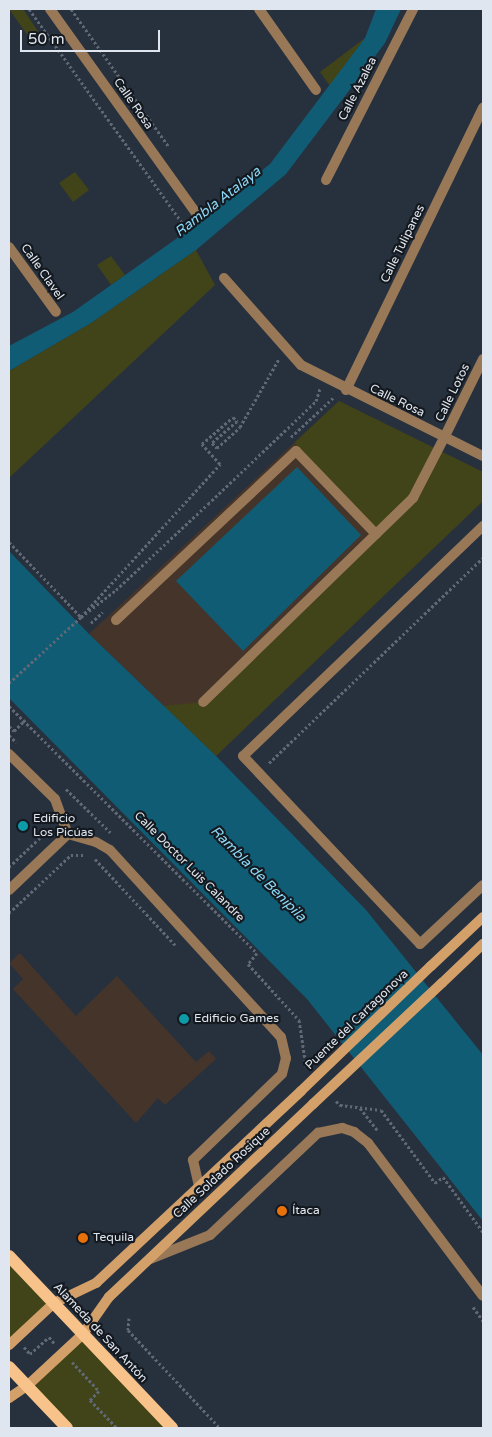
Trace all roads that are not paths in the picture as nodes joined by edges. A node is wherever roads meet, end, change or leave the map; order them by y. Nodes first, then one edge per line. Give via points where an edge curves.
1 (50, 9) edge
2 (259, 9) edge
3 (413, 9) edge
4 (316, 90) dead end
5 (483, 108) edge
6 (326, 180) dead end
7 (194, 218) road end
8 (9, 246) edge
9 (224, 278) dead end
10 (56, 312) dead end
11 (483, 359) edge
12 (346, 390) junction
13 (444, 438) junction
14 (483, 456) edge
15 (483, 526) edge
16 (376, 534) junction
17 (116, 620) dead end
18 (203, 702) dead end
19 (9, 754) edge
20 (68, 834) junction
21 (483, 885) edge
22 (9, 890) edge
23 (483, 917) edge
24 (483, 944) edge
25 (301, 1091) joint
26 (198, 1187) junction
27 (9, 1256) edge
28 (149, 1259) junction
29 (483, 1296) edge
30 (54, 1304) junction
31 (83, 1334) junction
32 (9, 1345) edge
33 (9, 1367) edge
34 (27, 1386) junction
35 (9, 1398) edge
36 (67, 1428) edge
37 (172, 1428) edge

1 - 7 street, Calle Rosa
2 - 4 street
3 - 6 street, Calle Azalea
5 - 12 street, Calle Tulipanes
8 - 10 street, Calle Clavel
9 - 12 street, Calle Rosa via 301,365
11 - 13 street, Calle Lotos
12 - 13 street, Calle Rosa
13 - 14 street, Calle Rosa
13 - 16 street, Calle Lotos via 413,498
15 - 21 street via 243,756 420,944
16 - 17 street via 296,451
16 - 18 street, Calle Lotos
19 - 20 street via 55,799
20 - 22 street
20 - 26 street, Calle Soldado Rosique via 110,850 276,1029 286,1050 282,1074 193,1160
23 - 25 main road, Puente del Cartagonova, bridge
24 - 28 main road, Calle Soldado Rosique, bridge
25 - 26 main road, Calle Soldado Rosique
26 - 30 main road, Calle Soldado Rosique via 96,1283
27 - 30 main road, Alameda de San Antón
28 - 29 street, Calle Soldado Rosique via 210,1234 323,1130 349,1130 368,1143
28 - 31 main road, Calle Soldado Rosique via 109,1297
30 - 31 main road, Alameda de San Antón
30 - 32 main road, Calle Soldado Rosique
31 - 34 main road, Calle Soldado Rosique
31 - 37 main road, Alameda de San Antón
33 - 34 main road
34 - 35 main road, Calle Soldado Rosique
34 - 36 main road

